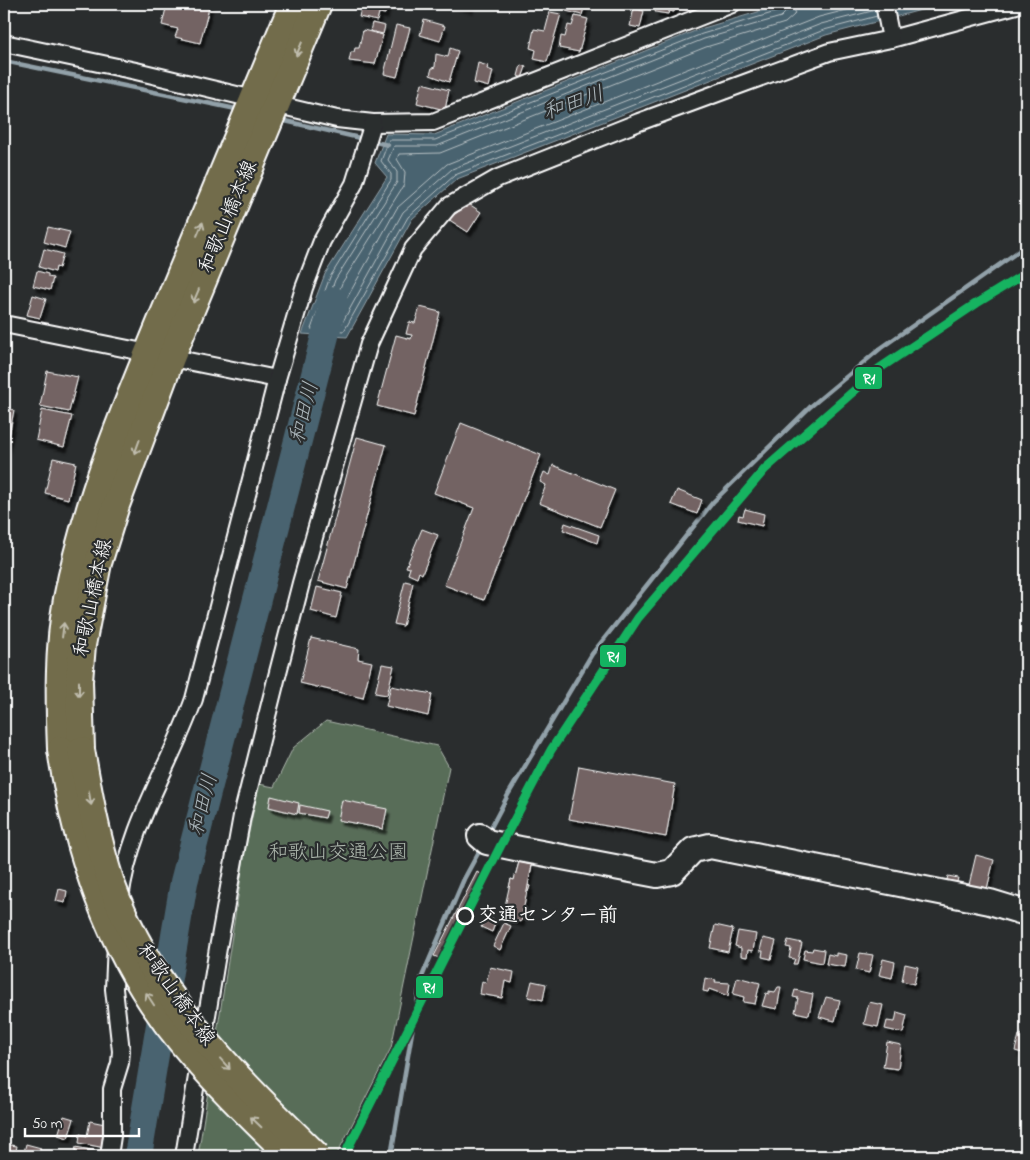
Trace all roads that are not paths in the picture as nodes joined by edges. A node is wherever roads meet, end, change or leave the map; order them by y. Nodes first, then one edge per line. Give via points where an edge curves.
1 (293, 4) edge
2 (318, 4) edge
3 (732, 4) edge
4 (884, 4) edge
5 (1020, 4) edge
6 (890, 36) junction
7 (4, 43) edge
8 (265, 101) junction
9 (373, 123) junction
10 (4, 324) edge
11 (159, 355) junction
12 (277, 379) junction
13 (71, 749) junction
14 (480, 836) dead end
15 (1026, 913) edge
16 (109, 1156) edge
17 (184, 1156) edge
18 (291, 1156) edge
19 (317, 1156) edge

1 - 8 main road, 和歌山橋本線
2 -> 8 main road, 和歌山橋本線
3 - 9 street via 433,122
4 - 6 street
5 - 6 street
6 - 17 street via 829,52 498,178 449,206 413,249 369,344 276,680 242,816
7 - 8 street
8 - 9 street
8 - 11 main road, 和歌山橋本線
9 - 12 street via 354,184 322,242 307,280
10 - 11 street
11 - 12 street
11 - 13 main road, 和歌山橋本線 via 87,519 72,575 60,666
12 - 16 street via 194,699 180,738 151,793 124,873 117,922 114,989 121,1051 112,1089
18 -> 13 main road, 和歌山橋本線, bridge via 240,1107 182,1042 126,960 107,922 80,847 67,789
13 -> 19 main road, 和歌山橋本線, bridge via 112,883 129,925 152,968 217,1056
14 - 15 street via 487,842 657,875 672,872 693,850 710,846 990,902

